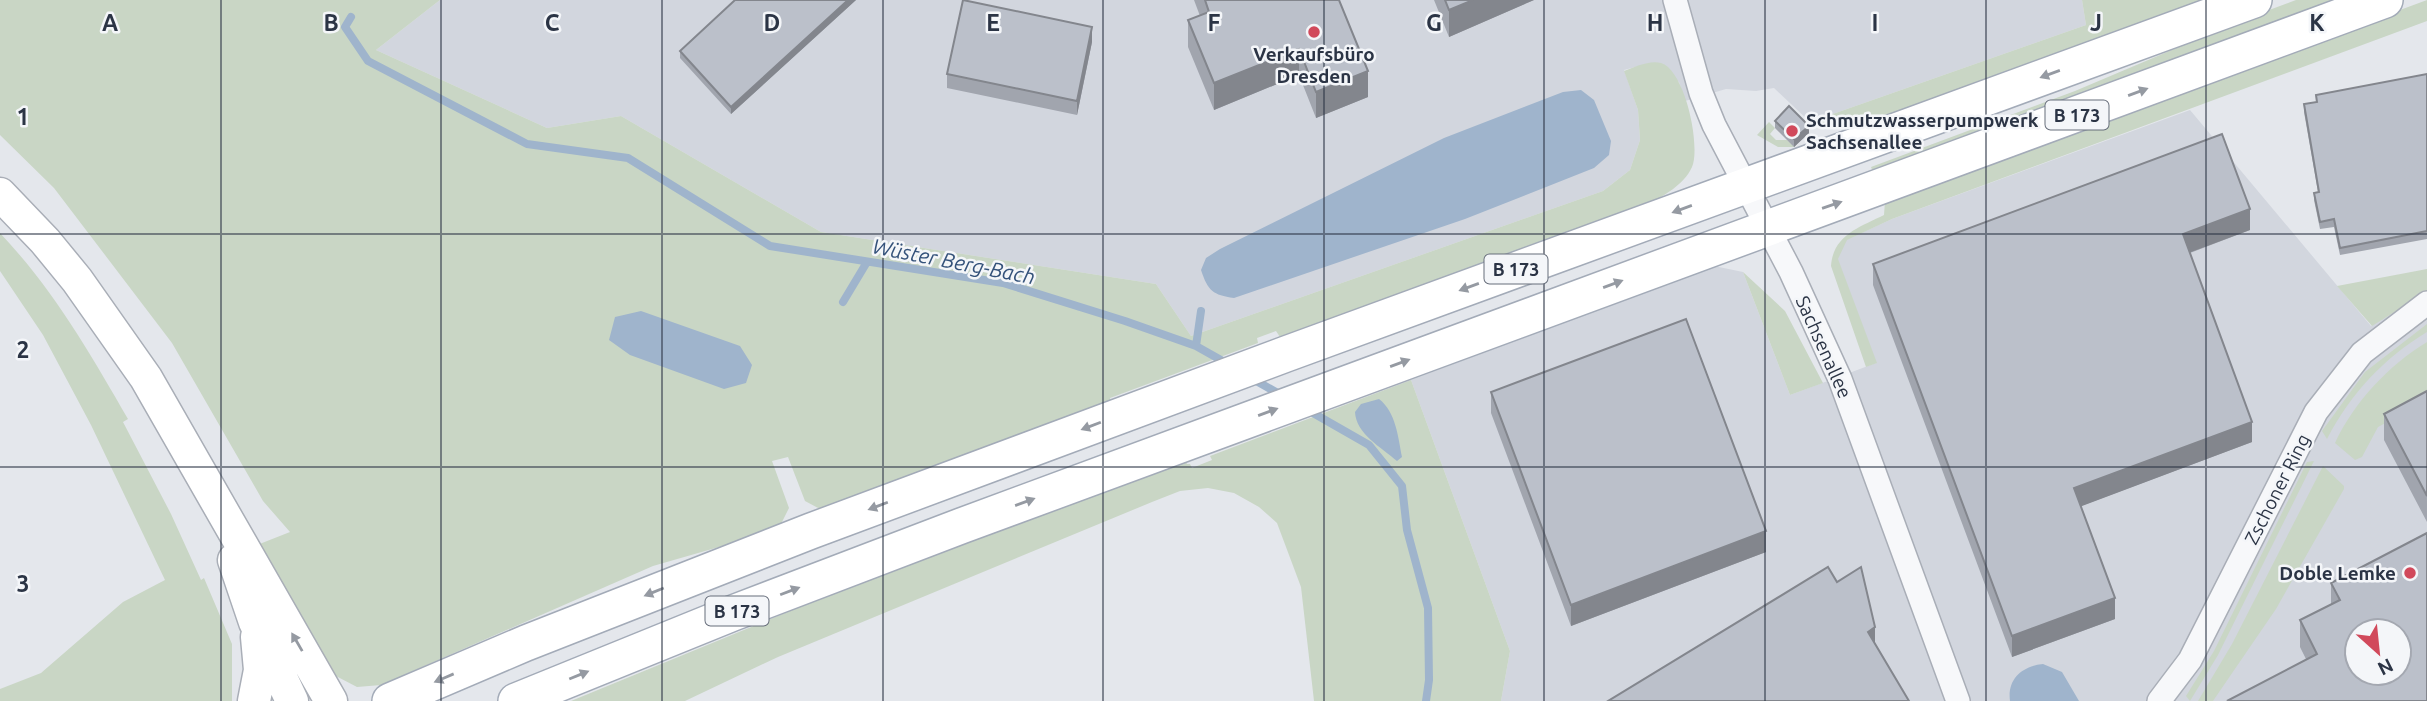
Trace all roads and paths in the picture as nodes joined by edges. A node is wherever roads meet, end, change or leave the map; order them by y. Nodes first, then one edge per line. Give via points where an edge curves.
1 (1675, 0) edge
2 (2254, 0) edge
3 (2385, 0) edge
4 (1746, 185) junction
5 (0, 194) edge
6 (1768, 228) junction
7 (2427, 303) edge
8 (210, 491) junction
9 (256, 622) junction
10 (254, 701) edge
11 (292, 701) edge
12 (331, 701) edge
13 (390, 701) edge
14 (516, 701) edge
15 (1958, 701) edge
16 (2159, 701) edge

1 - 4 street, Sachsenallee via 1701,93
2 -> 4 main road, B 173
6 -> 3 main road, B 173
4 - 6 street, Sachsenallee
4 -> 13 main road, B 173 via 718,567
5 - 8 main road via 45,241 111,326
14 -> 6 main road, B 173 via 733,613
6 - 15 street, Sachsenallee via 1840,379
7 - 16 street, Zschoner Ring via 2362,353 2316,412 2190,660
8 - 9 main road
12 -> 8 main road
9 - 10 main road via 260,670
9 - 11 main road

